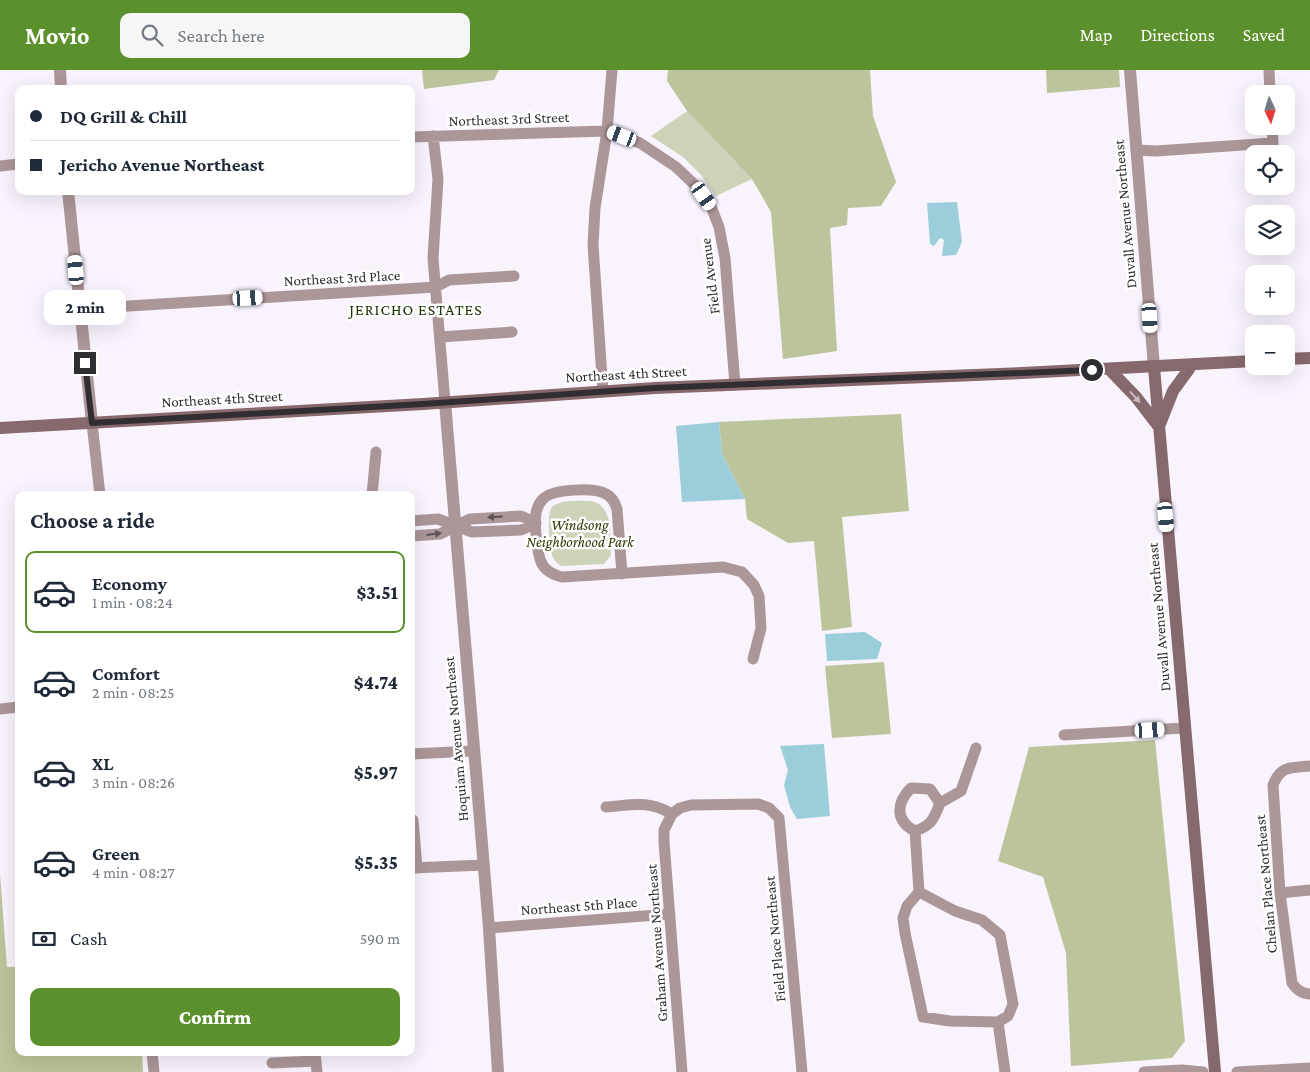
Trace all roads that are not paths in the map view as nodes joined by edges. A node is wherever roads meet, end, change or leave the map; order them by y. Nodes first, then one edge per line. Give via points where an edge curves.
1 (60, 70) edge
2 (612, 70) edge
3 (1130, 70) edge
4 (1269, 70) edge
5 (62, 85) edge
6 (1270, 85) edge
7 (607, 131) junction
8 (1273, 135) edge
9 (433, 136) junction
10 (415, 137) edge
11 (1136, 150) junction
12 (15, 164) edge
13 (0, 166) edge
14 (68, 195) edge
15 (514, 276) dead end
16 (436, 287) junction
17 (80, 309) junction
18 (512, 332) dead end
19 (440, 337) junction
20 (1310, 358) edge
21 (1295, 359) edge
22 (1245, 362) edge
23 (1192, 365) junction
24 (1154, 367) junction
25 (1109, 369) junction
26 (735, 385) junction
27 (604, 392) junction
28 (445, 402) junction
29 (92, 423) junction
30 (1159, 427) junction
31 (0, 428) edge
32 (376, 452) dead end
33 (100, 491) edge
34 (372, 491) edge
35 (415, 521) edge
36 (536, 523) junction
37 (455, 527) junction
38 (415, 536) edge
39 (622, 574) junction
40 (753, 659) dead end
41 (15, 707) edge
42 (0, 709) edge
43 (1184, 728) junction
44 (1064, 735) dead end
45 (976, 748) dead end
46 (473, 751) junction
47 (415, 754) edge
48 (1310, 766) edge
49 (940, 803) junction
50 (606, 807) dead end
51 (672, 814) junction
52 (915, 831) junction
53 (484, 865) junction
54 (415, 868) edge
55 (1310, 890) edge
56 (919, 892) junction
57 (1280, 893) junction
58 (670, 914) junction
59 (489, 928) junction
60 (1310, 994) edge
61 (998, 1022) junction
62 (152, 1056) edge
63 (316, 1062) edge
64 (272, 1063) dead end
65 (1310, 1068) edge
66 (154, 1072) edge
67 (498, 1072) edge
68 (682, 1072) edge
69 (802, 1072) edge
70 (1005, 1072) edge
71 (1144, 1072) edge
72 (1203, 1072) edge
73 (1215, 1072) edge
74 (1237, 1072) edge

1 - 5 street
2 - 7 street
3 - 11 street, Duvall Avenue Northeast
4 - 6 street
7 - 9 street, Northeast 3rd Street
7 - 26 street, Field Avenue via 640,143 675,166 710,204 719,227 725,258
7 - 27 street via 594,208 593,245
8 - 11 street via 1274,143
9 - 10 street, Northeast 3rd Street
9 - 16 street via 438,179 433,258
11 - 24 street, Duvall Avenue Northeast
12 - 13 street
14 - 17 street
15 - 16 street, Northeast 3rd Place via 449,280
16 - 17 street, Northeast 3rd Place
16 - 19 street
17 - 29 street
18 - 19 street
19 - 28 street
20 - 21 main road
22 - 23 main road, Northeast 4th Street
23 - 24 main road, Northeast 4th Street
23 - 30 main road via 1173,391
24 - 25 main road, Northeast 4th Street
24 - 30 main road, Duvall Avenue Northeast
25 - 26 main road, Northeast 4th Street
25 -> 30 main road
26 - 27 main road, Northeast 4th Street
27 - 28 main road, Northeast 4th Street
28 - 29 main road, Northeast 4th Street
28 - 37 street, Hoquiam Avenue Northeast
29 - 31 main road, Northeast 4th Street
29 - 33 street
30 - 43 main road, Duvall Avenue Northeast
32 - 34 street
35 - 37 street via 438,519
36 - 37 street via 521,530 472,532
36 - 39 street via 542,563 554,575
36 - 39 street via 538,507 548,495 592,490 607,494 617,509
38 -> 37 street via 440,534
37 - 46 street, Hoquiam Avenue Northeast
39 - 40 street via 723,567 742,572 759,596 761,628
41 - 42 street
43 - 44 street
43 - 73 main road, Duvall Avenue Northeast
45 - 49 street via 962,791
46 - 47 street
46 - 53 street, Hoquiam Avenue Northeast
48 - 57 street, Chelan Place Northeast via 1286,768 1277,775 1273,785
49 - 52 street via 935,817 926,827
49 - 52 street via 930,789 911,788 905,794 900,814 908,828
50 - 51 street via 649,804 660,806
51 - 58 street, Graham Avenue Northeast via 664,830
51 - 69 street, Field Place Northeast via 690,805 758,804 769,808 779,818
52 - 56 street
53 - 54 street
53 - 59 street, Hoquiam Avenue Northeast
55 - 57 street
56 - 61 street via 955,911 982,920 1000,935 1013,1004 1008,1016
56 - 61 street via 907,906 903,918 923,1016 950,1021
57 - 60 street, Chelan Place Northeast via 1292,983 1296,989
58 - 59 street, Northeast 5th Place
58 - 68 street, Graham Avenue Northeast
59 - 67 street, Hoquiam Avenue Northeast
61 - 70 street
62 - 66 street
63 - 64 street
65 - 74 street
71 - 72 street

